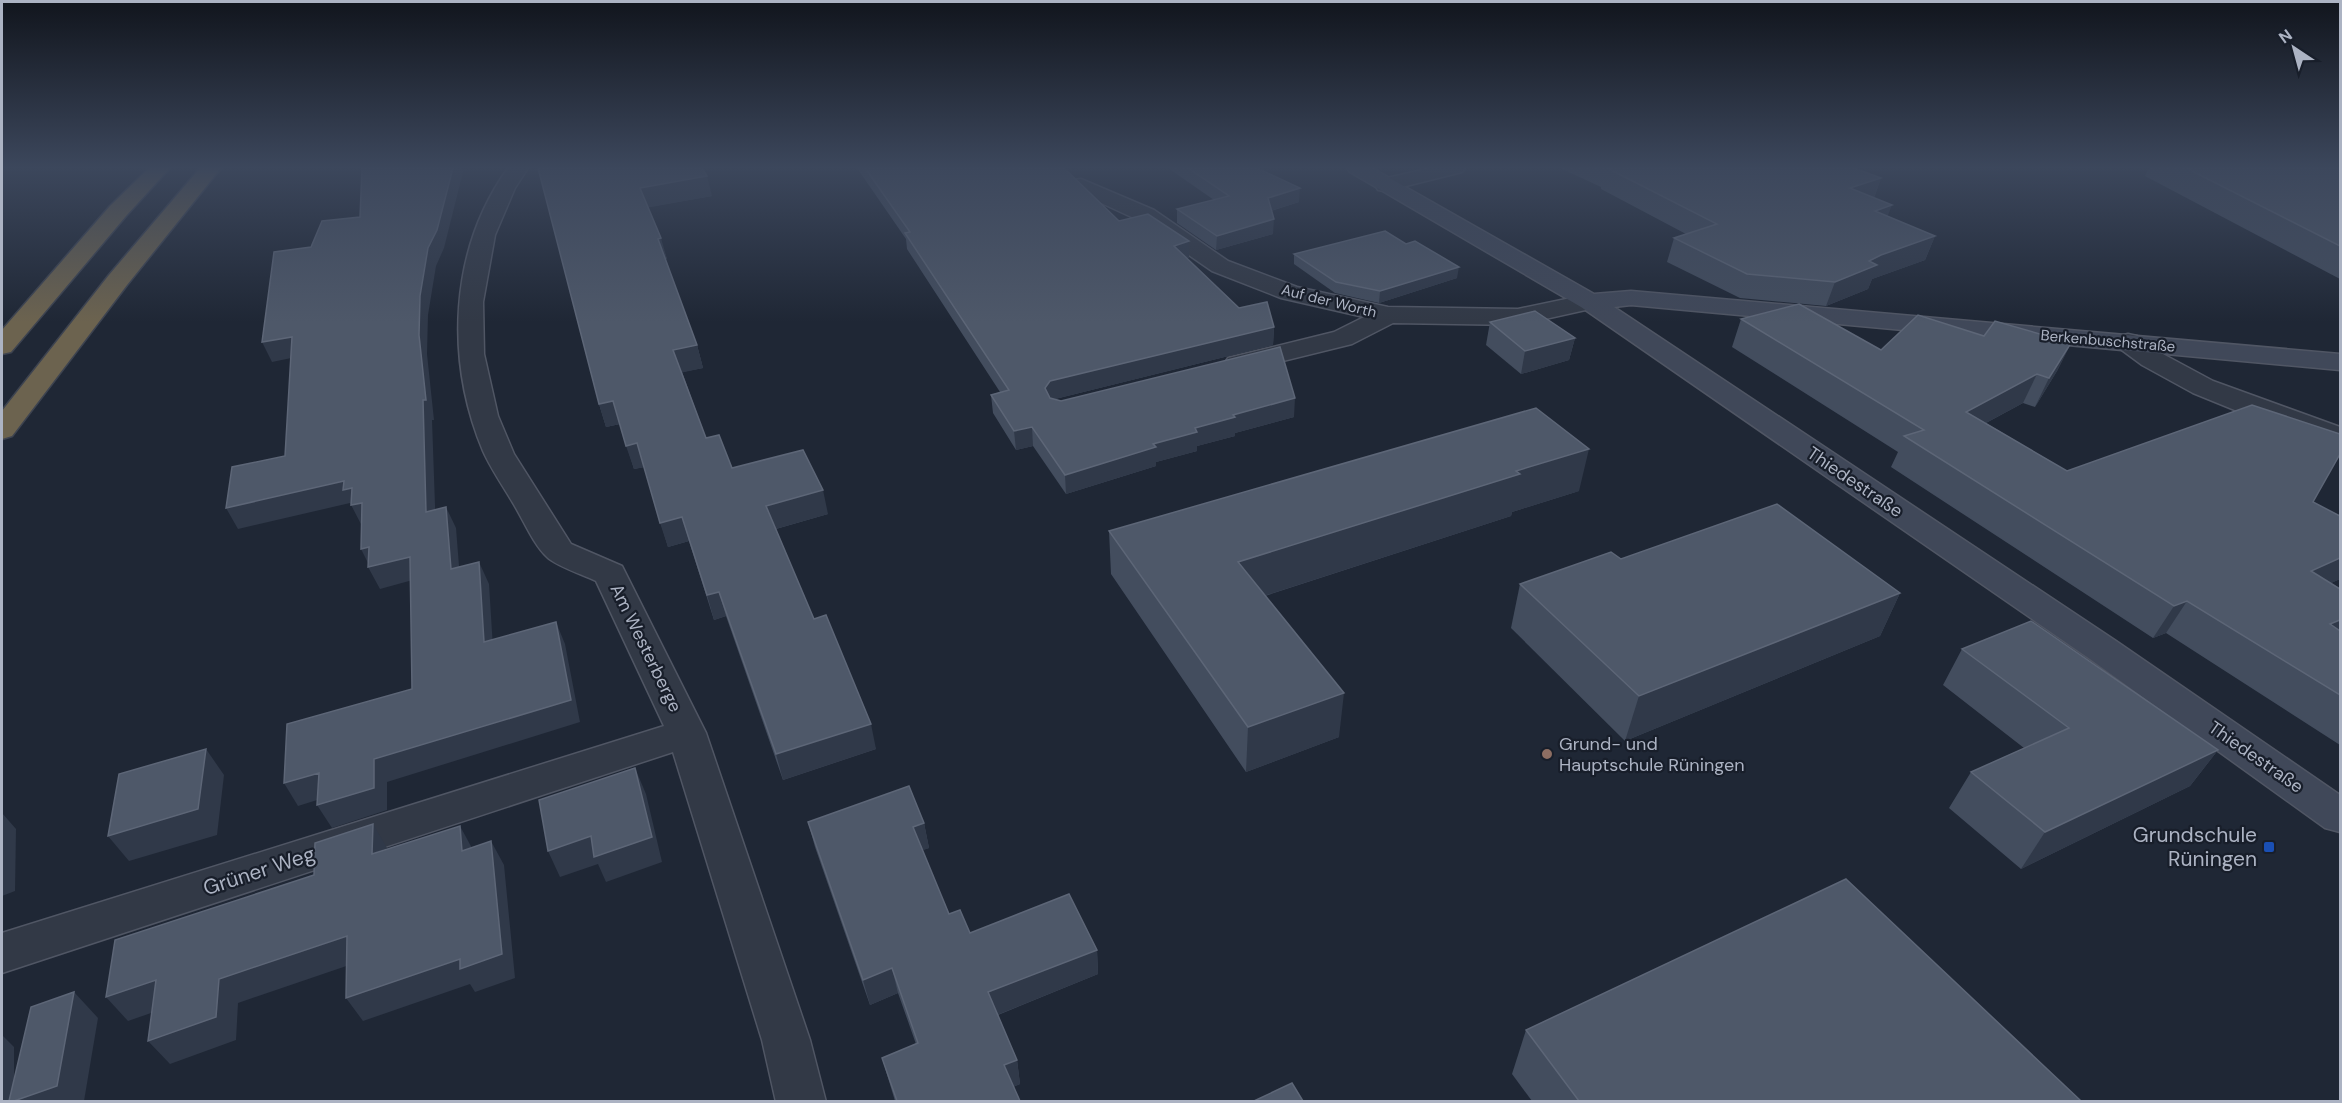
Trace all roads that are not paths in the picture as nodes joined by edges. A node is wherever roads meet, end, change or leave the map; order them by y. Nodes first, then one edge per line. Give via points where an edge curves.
1 (111, 219) edge
2 (168, 219) edge
3 (491, 219) edge
4 (1151, 219) edge
5 (1446, 219) edge
6 (1590, 302) junction
7 (1388, 315) junction
8 (2128, 342) junction
9 (2, 346) edge
10 (2340, 362) edge
11 (1220, 369) edge
12 (2, 430) edge
13 (2340, 437) edge
14 (687, 733) junction
15 (2340, 816) edge
16 (2, 953) edge
17 (801, 1101) edge

1 - 9 highway
2 - 12 highway
3 - 14 street, Am Westerberge via 470,302 471,354 484,416 499,454 559,551 610,574
4 - 7 street, Auf der Worth via 1220,266 1290,293
5 - 6 street, Thiedestraße
6 - 7 street, Auf der Worth via 1518,317
6 - 8 street, Berkenbuschstraße via 1631,298
6 - 15 street, Thiedestraße
7 - 11 street, Auf der Worth via 1343,338
8 - 10 street, Berkenbuschstraße
8 - 13 street via 2147,357 2211,392
14 - 16 street, Grüner Weg
14 - 17 street, Am Westerberge via 786,1040

